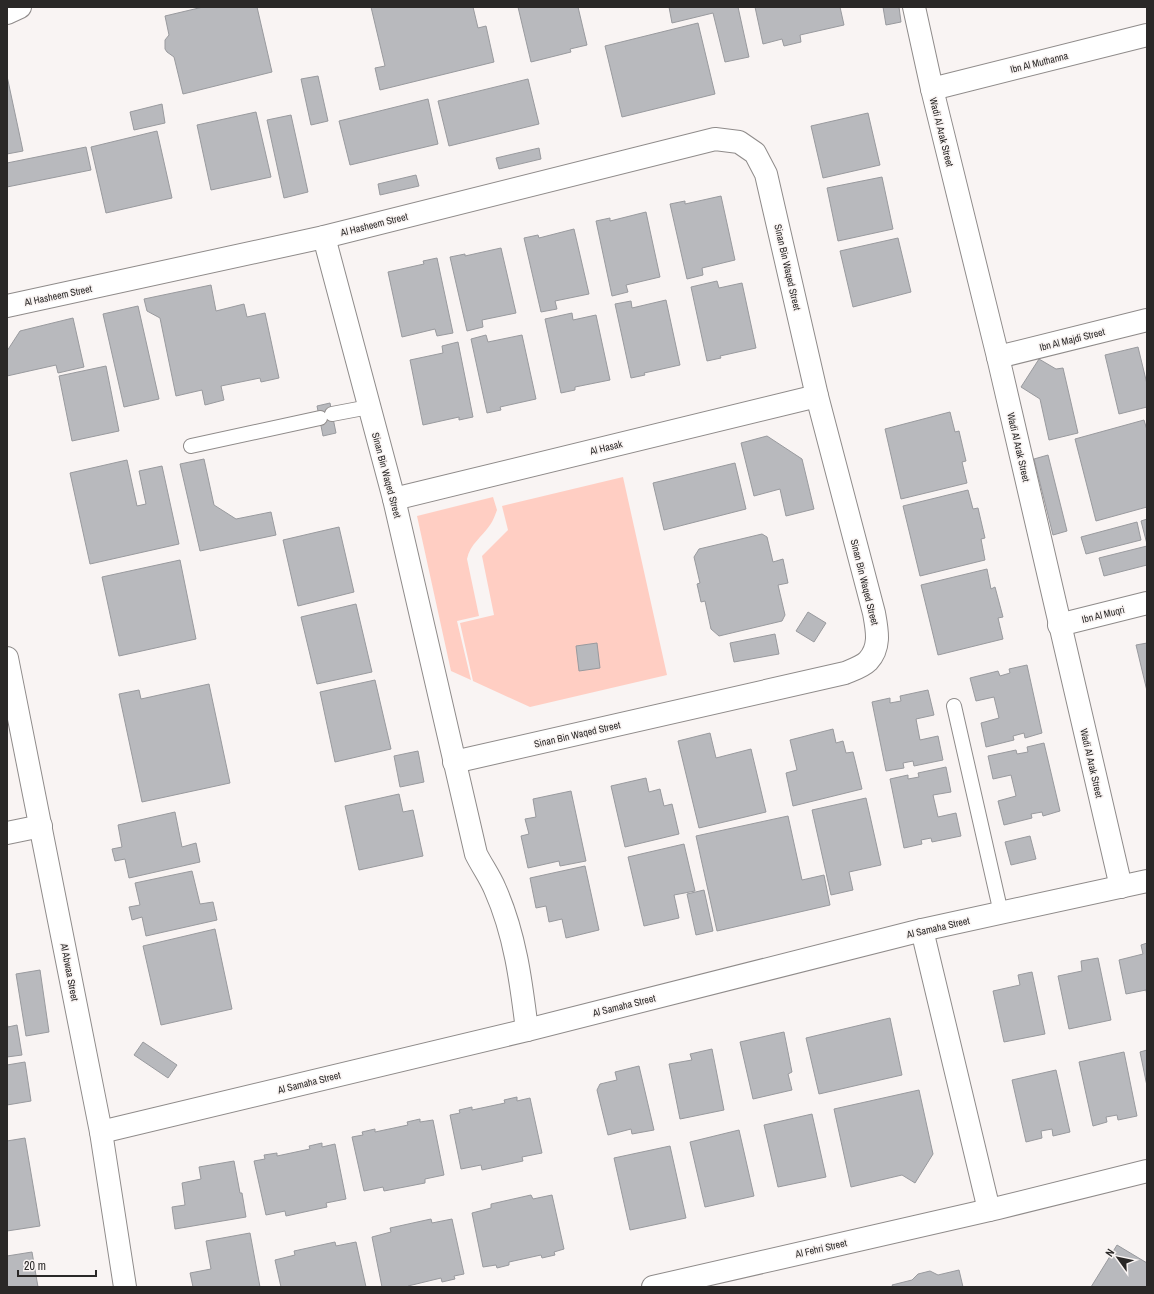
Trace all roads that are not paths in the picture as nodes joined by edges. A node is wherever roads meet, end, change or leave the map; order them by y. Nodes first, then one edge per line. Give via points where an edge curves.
1 (20, 7) edge
2 (914, 7) edge
3 (7, 13) edge
4 (1147, 35) edge
5 (932, 89) junction
6 (739, 142) joint
7 (324, 237) junction
8 (7, 306) edge
9 (1147, 320) edge
10 (998, 357) junction
11 (817, 396) junction
12 (369, 407) junction
13 (191, 446) dead end
14 (394, 499) junction
15 (1147, 603) edge
16 (1059, 625) junction
17 (7, 658) edge
18 (954, 706) dead end
19 (454, 762) junction
20 (41, 826) junction
21 (7, 833) edge
22 (1147, 881) edge
23 (1121, 888) junction
24 (1001, 913) junction
25 (922, 930) junction
26 (527, 1030) junction
27 (101, 1132) junction
28 (1147, 1171) edge
29 (989, 1210) junction
30 (125, 1287) edge
31 (654, 1287) edge

1 - 3 street
2 - 5 street, Wadi Al Arak Street
4 - 5 street, Ibn Al Muthanna
5 - 10 street, Wadi Al Arak Street
6 - 7 street, Al Hasheem Street via 716,139
6 - 11 street, Sinan Bin Waqed Street via 755,153 766,174
7 - 8 street, Al Hasheem Street
7 - 12 street, Sinan Bin Waqed Street
9 - 10 street, Ibn Al Majdi Street
10 - 16 street, Wadi Al Arak Street
11 - 14 street, Al Hasak
11 - 19 street, Sinan Bin Waqed Street via 877,628 876,649 867,662 845,673
12 - 13 lane
12 - 14 street, Sinan Bin Waqed Street
14 - 19 street, Sinan Bin Waqed Street
15 - 16 street, Ibn Al Muqri
16 - 23 street, Wadi Al Arak Street
17 - 20 street, Al Abwaa Street
18 - 24 lane
19 - 26 street, Sinan Bin Waqed Street via 476,854 495,888 512,938 520,973
20 - 21 street
20 - 27 street, Al Abwaa Street
22 - 23 street, Al Samaha Street
23 - 24 street, Al Samaha Street
24 - 25 street, Al Samaha Street
25 - 26 street, Al Samaha Street
25 - 29 street
26 - 27 street, Al Samaha Street
27 - 30 street, Al Abwaa Street
28 - 29 street, Al Fehri Street
29 - 31 street, Al Fehri Street

